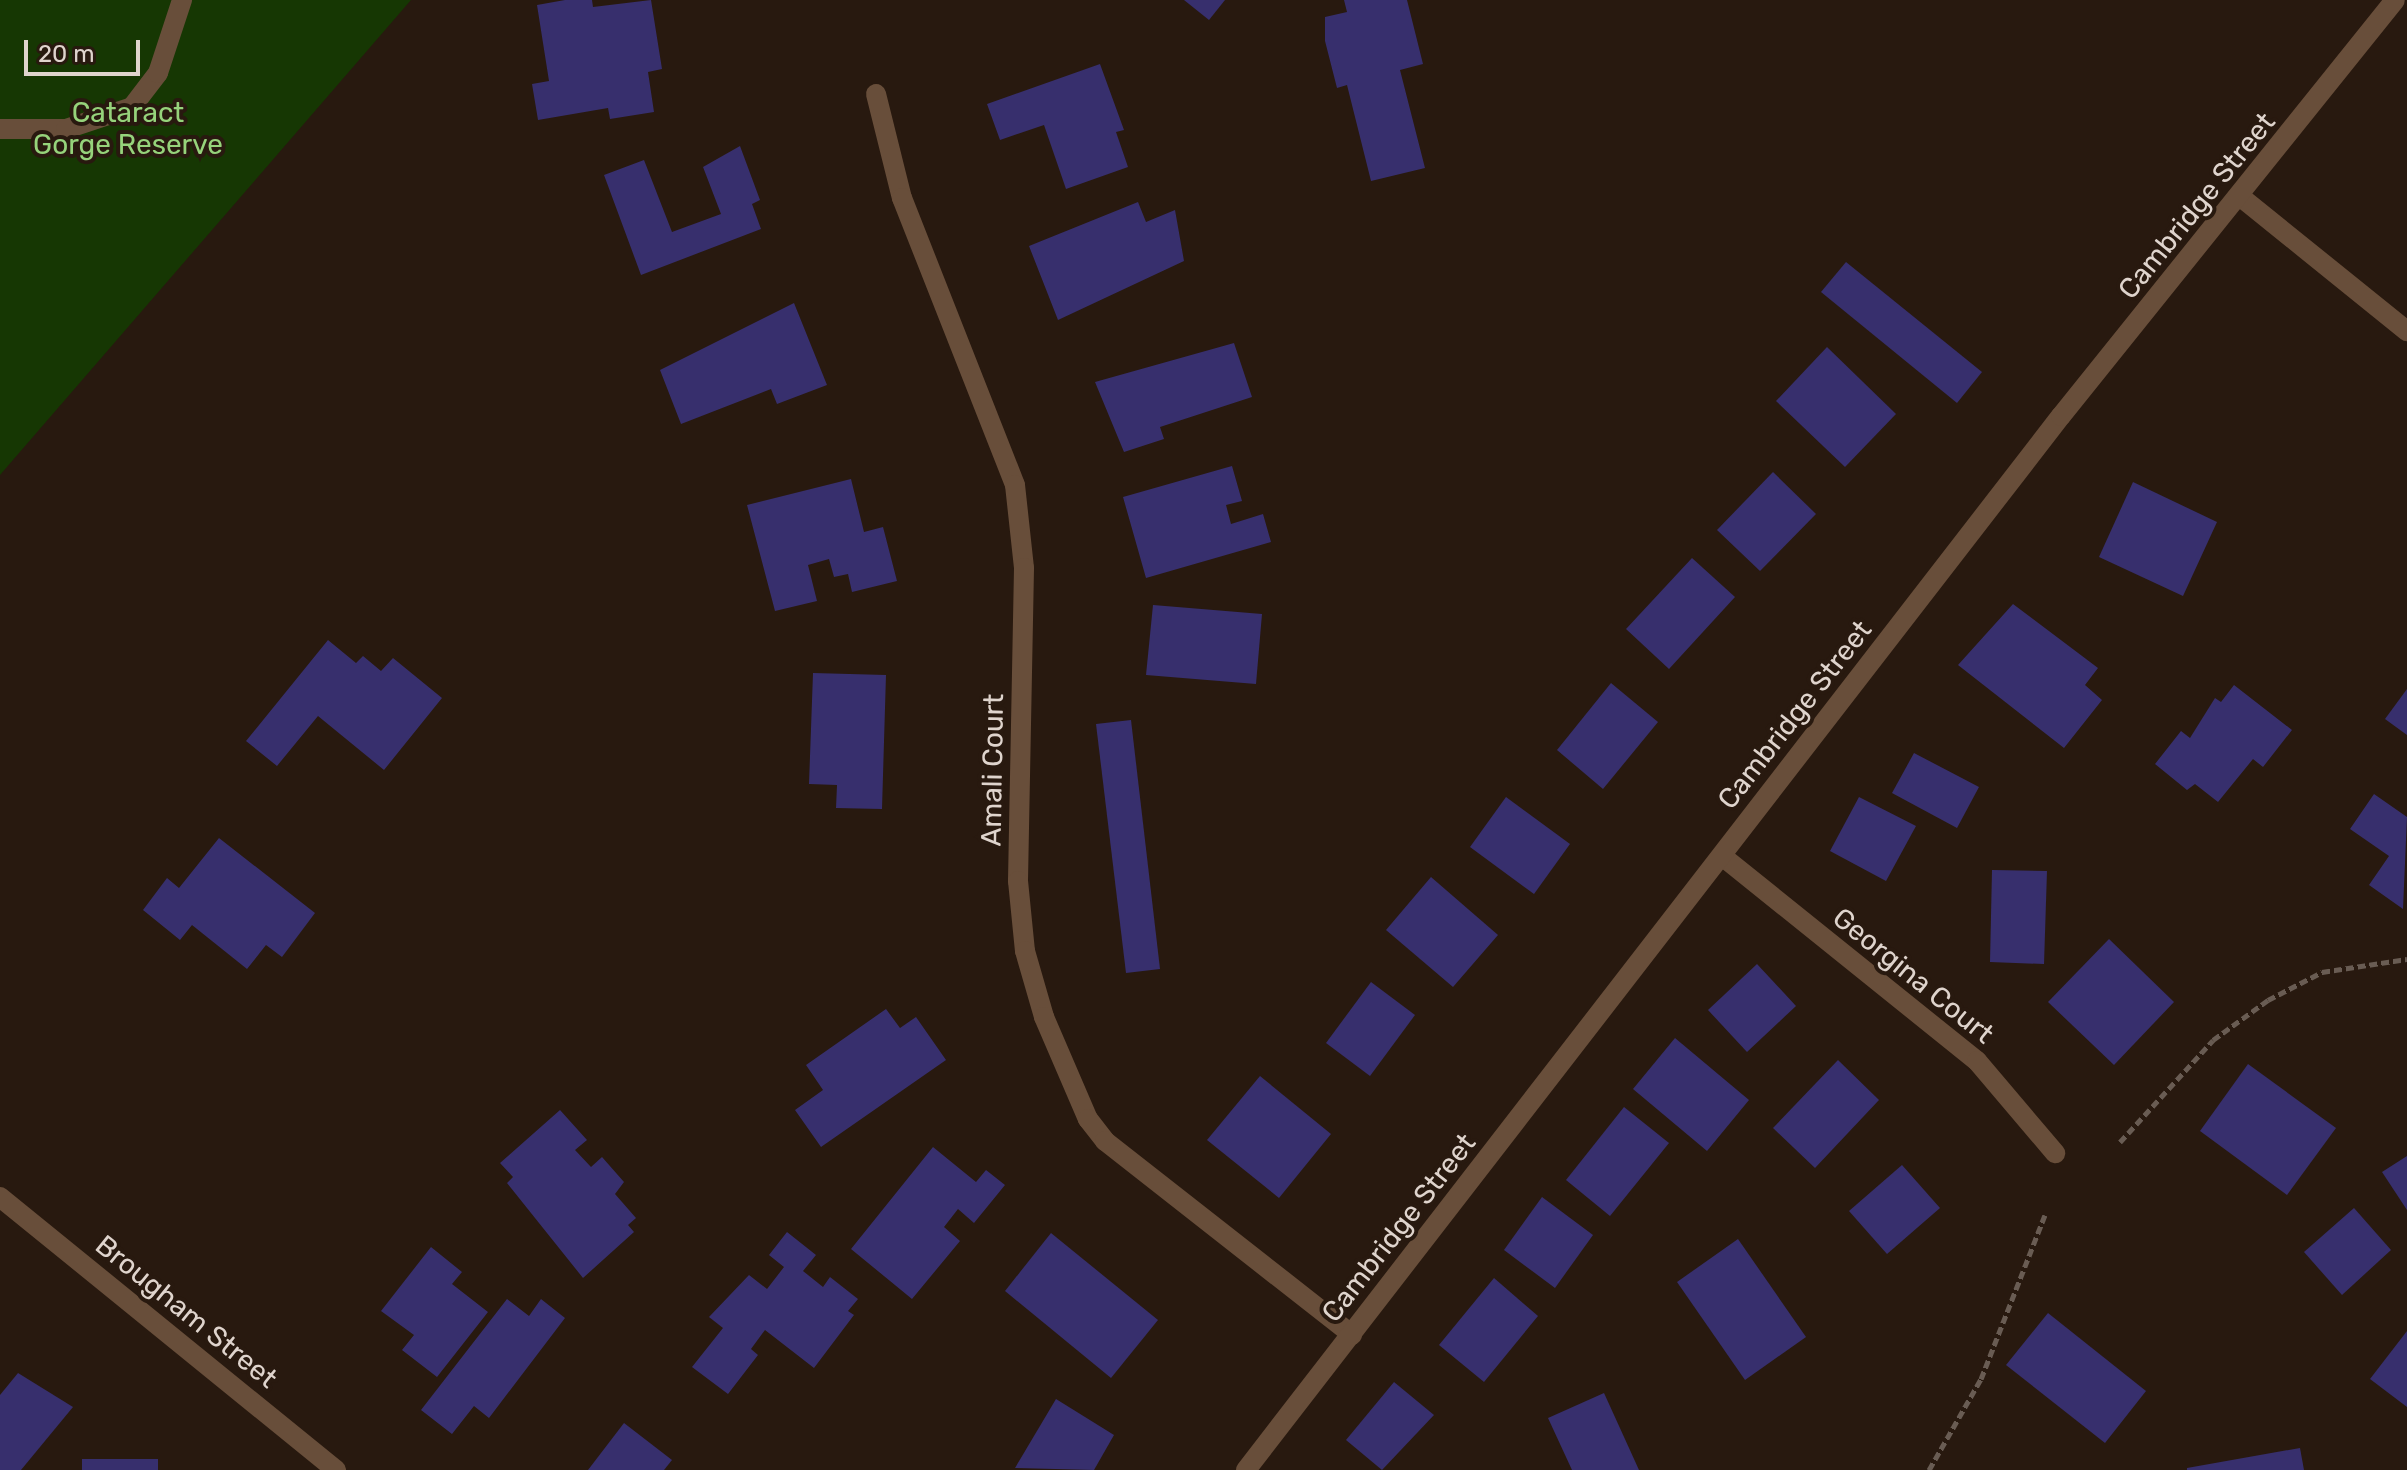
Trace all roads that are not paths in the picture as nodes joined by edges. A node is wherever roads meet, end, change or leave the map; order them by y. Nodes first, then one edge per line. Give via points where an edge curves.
1 (182, 0) edge
2 (2395, 0) edge
3 (876, 94) dead end
4 (0, 129) edge
5 (2242, 198) junction
6 (2407, 331) edge
7 (1722, 856) junction
8 (2055, 1153) dead end
9 (0, 1197) edge
10 (1352, 1335) junction
11 (336, 1470) edge
12 (1246, 1470) edge

1 - 4 street via 158,73 132,107 66,129
2 - 5 street, Cambridge Street
3 - 10 street, Amali Court via 902,198 1015,485 1023,528 1018,881 1025,951 1044,1017 1088,1119 1105,1141
5 - 6 street
5 - 7 street, Cambridge Street via 2061,416
7 - 8 street, Georgina Court via 1977,1061
7 - 10 street, Cambridge Street
9 - 11 street, Brougham Street
10 - 12 street, Cambridge Street

